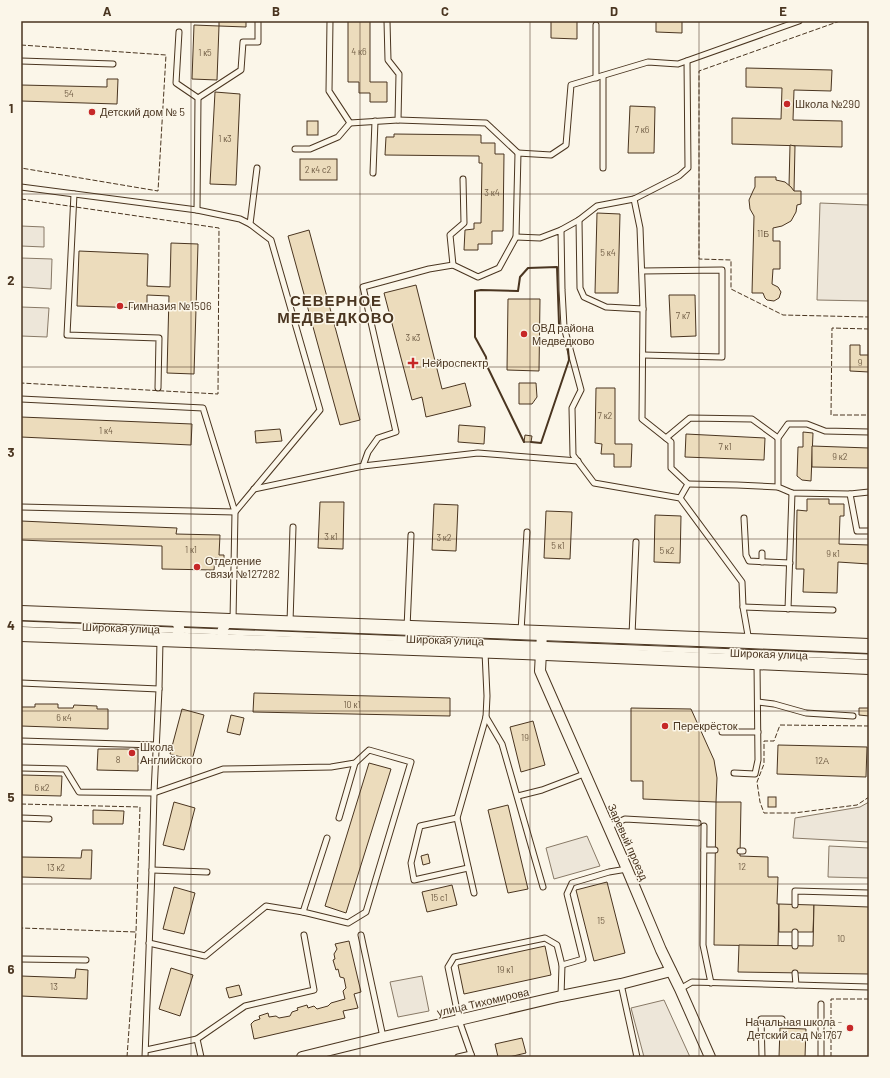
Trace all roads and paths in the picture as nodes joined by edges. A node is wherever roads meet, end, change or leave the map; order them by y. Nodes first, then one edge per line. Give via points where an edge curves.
1 (258, 21) edge
2 (330, 21) edge
3 (387, 21) edge
4 (799, 21) edge
5 (596, 25) dead end
6 (178, 32) dead end
7 (21, 61) edge
8 (687, 61) junction
9 (113, 64) dead end
10 (603, 76) junction
11 (596, 78) junction
12 (198, 98) junction
13 (398, 120) junction
14 (374, 121) junction
15 (350, 123) junction
16 (295, 149) dead end
17 (518, 153) junction
18 (257, 168) dead end
19 (603, 168) dead end
20 (373, 173) dead end
21 (463, 179) dead end
22 (21, 187) edge
23 (74, 194) junction
24 (634, 199) junction
25 (198, 210) junction
26 (579, 220) junction
27 (250, 224) junction
28 (561, 230) junction
29 (516, 237) junction
30 (453, 264) junction
31 (642, 271) junction
32 (643, 309) junction
33 (643, 355) junction
34 (158, 388) dead end
35 (21, 399) edge
36 (869, 432) edge
37 (666, 438) junction
38 (778, 438) junction
39 (578, 461) junction
40 (363, 466) junction
41 (688, 484) junction
42 (778, 487) junction
43 (254, 489) junction
44 (869, 492) edge
45 (792, 493) junction
46 (850, 494) junction
47 (680, 498) junction
48 (21, 507) edge
49 (235, 512) junction
50 (744, 518) dead end
51 (293, 527) dead end
52 (869, 531) edge
53 (527, 532) dead end
54 (411, 535) dead end
55 (636, 542) dead end
56 (762, 553) dead end
57 (762, 562) junction
58 (790, 563) junction
59 (743, 607) junction
60 (788, 609) junction
61 (833, 610) dead end
62 (21, 613) edge
63 (169, 619) junction
64 (233, 621) junction
65 (290, 623) junction
66 (21, 624) edge
67 (407, 628) junction
68 (521, 632) junction
69 (21, 634) edge
70 (169, 636) junction
71 (228, 637) junction
72 (632, 637) junction
73 (749, 641) junction
74 (542, 643) junction
75 (869, 646) edge
76 (485, 651) junction
77 (869, 657) edge
78 (758, 663) junction
79 (869, 667) edge
80 (21, 683) edge
81 (159, 689) junction
82 (758, 702) junction
83 (853, 716) dead end
84 (486, 717) junction
85 (722, 732) dead end
86 (758, 732) junction
87 (21, 741) edge
88 (156, 745) junction
89 (355, 763) junction
90 (21, 768) edge
91 (734, 773) dead end
92 (584, 774) junction
93 (154, 793) junction
94 (518, 796) junction
95 (21, 818) edge
96 (339, 818) dead end
97 (457, 818) junction
98 (49, 819) dead end
99 (698, 823) dead end
100 (704, 826) dead end
101 (608, 827) junction
102 (327, 838) dead end
103 (704, 850) junction
104 (715, 850) dead end
105 (468, 868) junction
106 (627, 869) junction
107 (152, 870) junction
108 (207, 872) dead end
109 (543, 887) dead end
110 (474, 893) dead end
111 (869, 893) edge
112 (795, 905) dead end
113 (303, 912) junction
114 (795, 932) dead end
115 (304, 935) dead end
116 (361, 935) dead end
117 (150, 943) junction
118 (795, 946) dead end
119 (21, 959) edge
120 (86, 960) dead end
121 (562, 965) junction
122 (671, 971) junction
123 (795, 973) dead end
124 (712, 983) junction
125 (621, 984) junction
126 (796, 986) junction
127 (869, 987) edge
128 (680, 989) junction
129 (561, 996) junction
130 (820, 1004) dead end
131 (782, 1019) dead end
132 (459, 1020) junction
133 (383, 1037) junction
134 (197, 1039) junction
135 (146, 1050) junction
136 (472, 1055) edge
137 (145, 1057) edge
138 (201, 1057) edge
139 (302, 1057) edge
140 (458, 1057) edge
141 (637, 1057) edge
142 (710, 1057) edge
143 (762, 1057) edge
144 (821, 1057) edge

1 - 12 lane via 258,42 243,42 241,70
2 - 15 lane via 329,91
3 - 13 lane via 388,60 399,74
4 - 8 lane
5 - 11 lane
6 - 12 lane via 176,82
7 - 9 lane
8 - 10 lane via 678,64 648,62
8 - 24 lane via 688,168 679,176
10 - 11 lane
10 - 19 lane
11 - 17 lane via 571,85 566,145 551,155
12 - 25 lane
13 - 14 lane
13 - 17 lane via 486,123
14 - 15 lane
14 - 20 lane
15 - 16 lane via 338,137 310,149
17 - 29 lane
18 - 27 lane
21 - 30 lane via 464,223 450,235
22 - 23 lane
23 - 25 lane
23 - 34 lane via 67,335 159,338
24 - 26 lane via 597,206
24 - 31 lane via 640,228
25 - 27 lane via 240,219
26 - 28 lane
26 - 32 lane via 580,288 584,297 606,306
27 - 43 lane via 271,240 320,410
28 - 29 lane via 540,238
28 - 39 lane via 564,327 582,390 572,408 573,455
29 - 30 lane via 499,268 478,277
30 - 40 lane via 363,287 396,432 378,438 368,452
31 - 32 lane
31 - 33 lane via 722,270 722,357
32 - 33 lane
33 - 37 lane via 642,419
35 - 49 lane via 203,408
36 - 38 lane via 825,431 807,424 788,424
37 - 38 lane via 690,418 752,419
37 - 41 lane via 671,442 671,468
38 - 42 lane
39 - 40 lane via 478,453
39 - 47 lane via 594,483
40 - 43 lane
41 - 42 lane
41 - 47 lane
42 - 45 lane
43 - 49 lane
44 - 46 lane
45 - 46 lane
45 - 58 lane
46 - 52 lane via 857,531
47 - 59 lane via 742,582
48 - 49 lane
49 - 64 lane
50 - 57 lane via 746,555 749,561
51 - 65 lane
53 - 68 lane
54 - 67 lane
55 - 72 lane
56 - 57 lane
57 - 58 lane
58 - 60 lane
59 - 60 lane
59 - 73 lane
60 - 61 lane
62 - 63 main road, Широкая улица
63 - 64 main road, Широкая улица
63 - 70 street via 179,625
64 - 65 main road, Широкая улица
64 - 71 street via 223,627
65 - 67 main road, Широкая улица
66 - 70 lane, Широкая улица
67 - 68 main road, Широкая улица
68 - 74 main road, Широкая улица
69 - 70 main road, Широкая улица
70 - 71 main road, Широкая улица
70 - 81 lane
71 - 74 lane, Широкая улица
71 - 76 main road, Широкая улица
72 - 73 main road, Широкая улица
72 - 74 main road, Широкая улица
73 - 75 main road, Широкая улица
74 - 76 main road, Широкая улица
74 - 77 lane, Широкая улица
74 - 78 main road, Широкая улица
74 - 92 street, Заревый проезд via 540,671
76 - 84 lane
78 - 79 main road, Широкая улица
78 - 82 lane
80 - 81 lane
81 - 88 lane
82 - 83 lane via 806,713
82 - 86 lane
84 - 94 lane via 502,744
84 - 97 lane
85 - 86 lane
86 - 91 lane via 755,774
87 - 88 lane
88 - 93 lane
89 - 93 lane via 331,767 222,769
89 - 96 lane
89 - 113 lane via 369,750 411,762 366,912 348,923
90 - 93 lane via 66,769 79,792
92 - 94 lane
92 - 101 street, Заревый проезд
93 - 107 lane
94 - 109 lane
95 - 98 lane
97 - 105 lane
97 - 105 lane via 420,826 411,863 414,880
99 - 101 lane via 625,819
100 - 103 lane
101 - 106 street, Заревый проезд
102 - 113 lane
103 - 104 lane
103 - 124 lane via 703,945
105 - 110 lane
106 - 121 lane via 572,883 567,894 583,959
106 - 122 street, Заревый проезд
107 - 108 lane
107 - 117 lane
111 - 112 lane via 794,891
113 - 117 lane via 266,906 205,956
114 - 118 lane
115 - 134 lane via 314,990 245,1006
116 - 133 lane
117 - 135 lane
119 - 120 lane
121 - 129 lane
121 - 132 lane via 557,945 545,938 454,957 448,967
122 - 125 street, улица Тихомирова
122 - 128 street, Заревый проезд
123 - 126 lane
124 - 126 lane
124 - 128 lane via 692,982
125 - 129 street, улица Тихомирова
125 - 141 lane
126 - 127 lane
128 - 142 street, Заревый проезд
129 - 132 street, улица Тихомирова
130 - 144 lane
131 - 143 lane via 761,1019
132 - 133 street, улица Тихомирова
132 - 136 lane
133 - 139 street, улица Тихомирова
134 - 135 lane
134 - 138 lane
135 - 137 lane
136 - 140 lane

